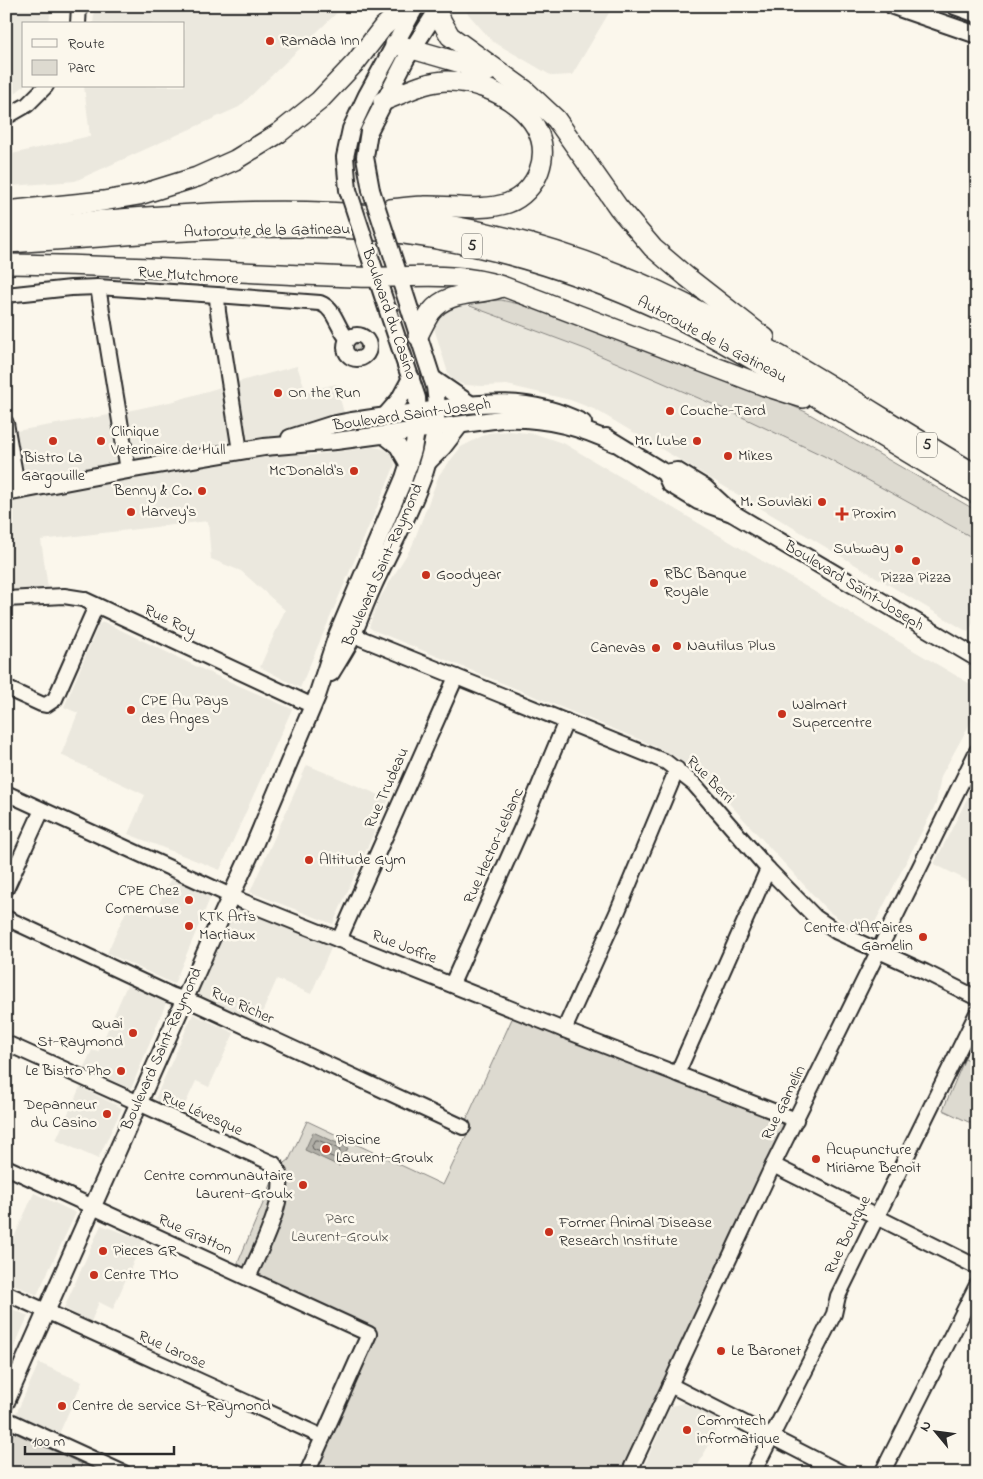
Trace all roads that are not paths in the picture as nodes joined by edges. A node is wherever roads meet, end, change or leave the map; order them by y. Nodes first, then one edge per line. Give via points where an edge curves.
1 (79, 6) edge
2 (407, 6) edge
3 (416, 6) edge
4 (893, 6) edge
5 (955, 6) edge
6 (438, 9) edge
7 (977, 14) edge
8 (78, 22) edge
9 (977, 35) edge
10 (404, 46) junction
11 (504, 76) junction
12 (44, 88) edge
13 (383, 101) junction
14 (6, 117) edge
15 (6, 211) edge
16 (346, 213) junction
17 (6, 228) edge
18 (6, 243) edge
19 (6, 264) edge
20 (376, 277) junction
21 (400, 278) junction
22 (502, 286) junction
23 (98, 287) junction
24 (217, 294) junction
25 (6, 295) edge
26 (418, 336) junction
27 (348, 339) dead end
28 (411, 378) junction
29 (432, 378) junction
30 (817, 379) junction
31 (470, 404) junction
32 (834, 408) junction
33 (436, 409) junction
34 (418, 412) junction
35 (385, 416) junction
36 (6, 423) edge
37 (460, 424) junction
38 (434, 428) junction
39 (417, 430) junction
40 (384, 435) junction
41 (614, 443) junction
42 (264, 447) junction
43 (240, 451) junction
44 (429, 461) junction
45 (409, 465) junction
46 (128, 470) junction
47 (977, 475) edge
48 (12, 492) edge
49 (977, 494) edge
50 (6, 599) edge
51 (96, 606) junction
52 (352, 635) junction
53 (977, 658) edge
54 (456, 677) junction
55 (6, 688) edge
56 (315, 701) junction
57 (566, 721) junction
58 (977, 751) edge
59 (676, 769) junction
60 (6, 793) edge
61 (42, 810) junction
62 (768, 869) junction
63 (6, 889) edge
64 (230, 896) junction
65 (6, 918) edge
66 (338, 940) junction
67 (879, 951) junction
68 (452, 984) junction
69 (977, 998) edge
70 (184, 1000) junction
71 (977, 1013) edge
72 (564, 1030) junction
73 (6, 1043) edge
74 (677, 1074) junction
75 (138, 1104) junction
76 (796, 1120) junction
77 (463, 1127) dead end
78 (773, 1165) junction
79 (6, 1167) edge
80 (92, 1208) junction
81 (876, 1217) junction
82 (977, 1267) edge
83 (248, 1278) junction
84 (977, 1285) edge
85 (6, 1294) edge
86 (46, 1312) junction
87 (670, 1385) junction
88 (6, 1402) edge
89 (6, 1419) edge
90 (772, 1436) junction
91 (323, 1437) junction
92 (124, 1473) edge
93 (307, 1473) edge
94 (629, 1473) edge
95 (753, 1473) edge
96 (842, 1473) edge
97 (882, 1473) edge

1 - 8 street
2 - 15 highway via 383,27 319,101 279,133 235,160 190,179 140,194
3 - 10 main road, Boulevard du Casino
4 - 9 main road
5 - 7 main road
6 - 10 main road, Boulevard du Casino
6 - 11 highway via 450,36
10 - 11 highway
10 - 13 main road, Boulevard du Casino
10 - 20 main road, Boulevard du Casino, bridge via 351,129 347,143 348,190
11 - 30 highway via 556,119 618,207 653,248
12 - 14 street via 27,105
13 - 16 highway via 439,81 464,82 489,90 518,106 533,122 541,139 540,168 527,190 500,205 425,206
13 - 21 main road, Boulevard du Casino, bridge via 366,143 366,166
16 - 17 highway, Autoroute de la Gatineau / 5 via 239,213
16 - 30 highway, Autoroute de la Gatineau / 5 via 412,219 478,231 593,264 696,310
18 - 32 highway, Autoroute de la Gatineau / 5 via 303,227 393,233 461,244 539,263 627,295 722,342
19 - 20 highway
20 - 21 highway
20 - 28 main road, Boulevard du Casino
21 - 22 highway via 464,278
21 - 26 main road, Boulevard du Casino
22 - 26 highway via 486,292 458,295 442,302 431,312
22 - 32 highway via 765,386
23 - 24 street, Rue Mutchmore
23 - 25 street, Rue Mutchmore
23 - 46 street
24 - 27 street, Rue Mutchmore via 323,304
24 - 43 street
26 - 29 main road, Boulevard du Casino
28 - 34 main road, Boulevard du Casino
28 - 35 main road
29 - 31 main road
29 - 33 main road, Boulevard du Casino
30 - 47 highway, Autoroute de la Gatineau / 5
31 - 33 main road, Boulevard Saint-Joseph
31 - 41 main road, Boulevard Saint-Joseph via 508,403 547,408 590,427
32 - 49 highway, Autoroute de la Gatineau / 5
33 - 34 main road, Boulevard Saint-Joseph
33 - 38 main road, Boulevard du Casino
34 - 35 main road, Boulevard Saint-Joseph
34 - 39 main road, Boulevard du Casino
35 - 42 main road, Boulevard Saint-Joseph via 331,425
36 - 48 street
37 - 38 main road, Boulevard Saint-Joseph
37 - 41 main road, Boulevard Saint-Joseph via 501,419 533,420 585,431
37 - 44 main road via 444,448
38 - 39 main road, Boulevard Saint-Joseph
38 - 44 main road, Boulevard Saint-Raymond
39 - 40 main road, Boulevard Saint-Joseph
39 - 45 main road, Boulevard Saint-Raymond
40 - 42 main road, Boulevard Saint-Joseph
40 - 45 main road via 398,446
41 - 53 main road, Boulevard Saint-Joseph via 665,473 677,472 705,488 732,514
42 - 43 main road, Boulevard Saint-Joseph
43 - 46 main road, Boulevard Saint-Joseph
44 - 52 main road, Boulevard Saint-Raymond
45 - 56 main road, Boulevard Saint-Raymond via 336,638
46 - 48 main road, Boulevard Saint-Joseph
50 - 51 street, Rue Roy via 73,596
51 - 55 street via 58,695 51,703 41,704
51 - 56 street, Rue Roy via 227,667
52 - 54 street, Rue Berri
52 - 56 main road, Boulevard Saint-Raymond
54 - 57 street, Rue Berri
54 - 66 street, Rue Trudeau
56 - 64 main road, Boulevard Saint-Raymond
57 - 59 street, Rue Berri
57 - 68 street, Rue Hector-Leblanc
58 - 67 street, Rue Gamelin
59 - 62 street, Rue Berri via 694,784
59 - 72 street via 617,913
60 - 61 street, Rue Joffre
61 - 63 street
61 - 64 street, Rue Joffre
62 - 67 street, Rue Berri via 825,925
62 - 74 street
64 - 66 street, Rue Joffre
64 - 70 main road, Boulevard Saint-Raymond
65 - 70 street, Rue Richer
66 - 68 street, Rue Joffre
67 - 69 street, Rue Berri
67 - 76 street, Rue Gamelin
68 - 72 street, Rue Joffre
70 - 75 main road, Boulevard Saint-Raymond
70 - 77 street, Rue Richer
71 - 81 street, Rue Bourque
72 - 74 street, Rue Joffre
73 - 75 street, Rue Lévesque
74 - 76 street, Rue Joffre
75 - 80 main road, Boulevard Saint-Raymond
75 - 83 street, Rue Lévesque via 278,1168 281,1181 278,1204
76 - 78 street, Rue Gamelin
78 - 81 street
78 - 87 street, Rue Gamelin
79 - 80 street, Rue Gratton
80 - 83 street, Rue Gratton
80 - 86 main road, Boulevard Saint-Raymond
81 - 82 street
81 - 90 street, Rue Bourque via 838,1296 834,1314
83 - 91 street, Rue Gratton via 369,1334
84 - 97 street
85 - 86 street, Rue Larose
86 - 88 main road, Boulevard Saint-Raymond
86 - 91 street, Rue Larose
87 - 90 street
87 - 94 street, Rue Gamelin
89 - 92 street
90 - 95 street, Rue Bourque
90 - 96 street
91 - 93 street

